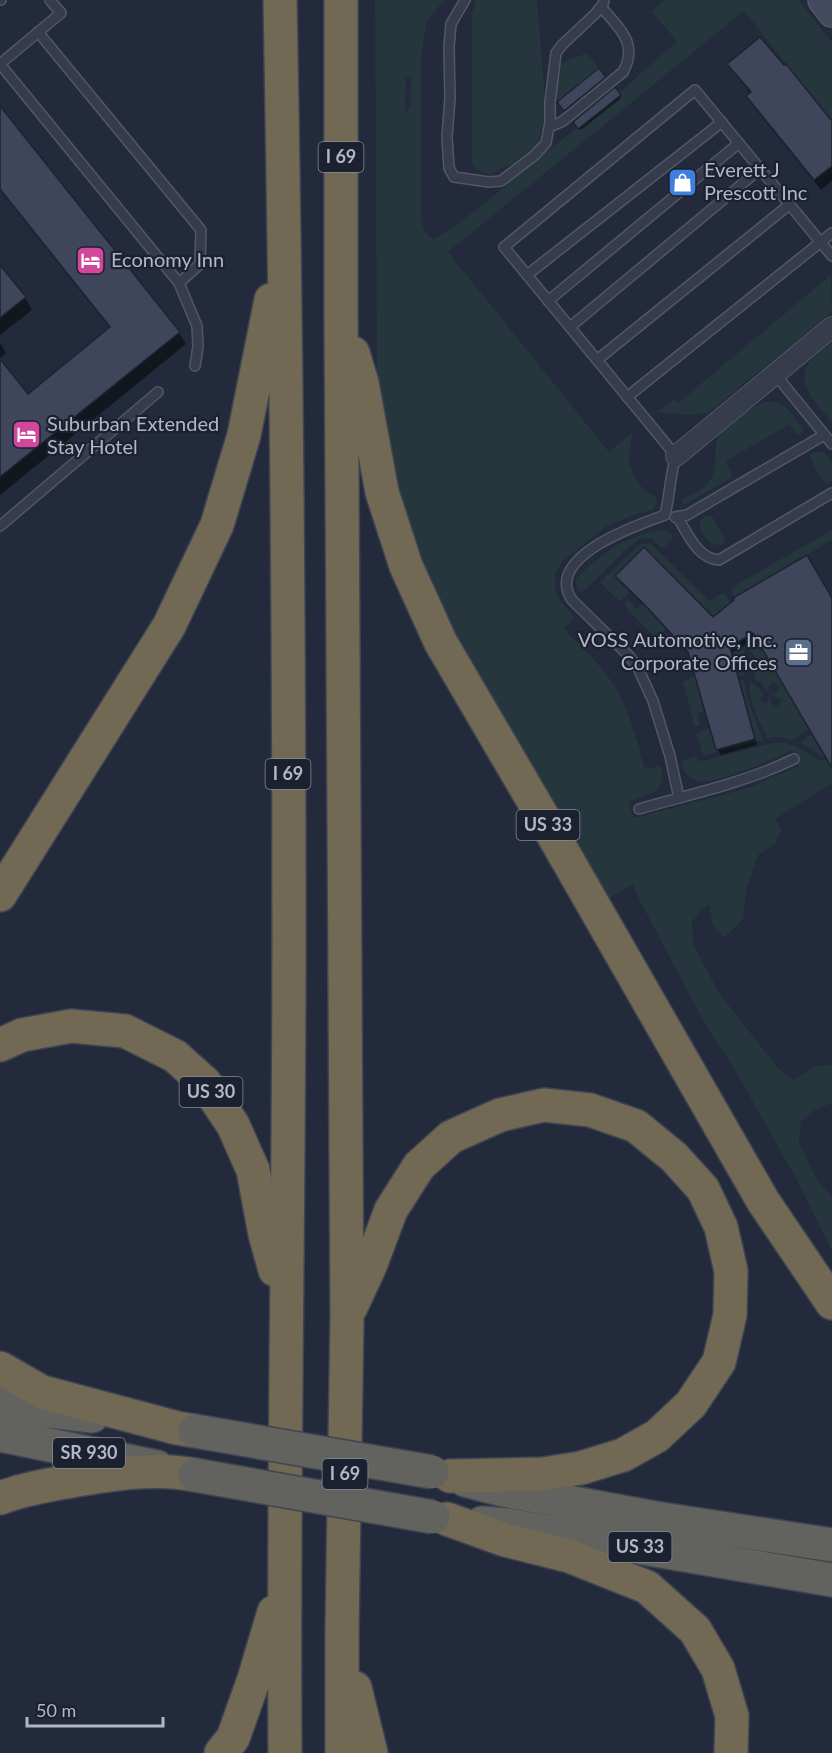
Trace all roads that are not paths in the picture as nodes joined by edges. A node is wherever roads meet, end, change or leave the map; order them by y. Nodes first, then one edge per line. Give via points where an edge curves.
1 (50, 0) edge
2 (280, 0) edge
3 (341, 0) edge
4 (465, 0) edge
5 (822, 0) edge
6 (602, 4) edge
7 (832, 13) edge
8 (38, 32) junction
9 (0, 64) edge
10 (722, 122) junction
11 (550, 125) junction
12 (739, 143) junction
13 (760, 169) junction
14 (789, 204) junction
15 (832, 232) edge
16 (284, 236) junction
17 (820, 242) junction
18 (832, 256) edge
19 (527, 275) junction
20 (179, 283) junction
21 (548, 301) junction
22 (341, 314) junction
23 (570, 327) junction
24 (832, 327) edge
25 (597, 360) junction
26 (195, 366) dead end
27 (775, 374) junction
28 (158, 392) dead end
29 (627, 397) junction
30 (824, 435) junction
31 (832, 444) edge
32 (676, 456) junction
33 (832, 493) edge
34 (665, 515) junction
35 (678, 518) junction
36 (0, 526) edge
37 (794, 759) dead end
38 (679, 798) junction
39 (639, 809) dead end
40 (0, 895) edge
41 (0, 1045) edge
42 (832, 1303) edge
43 (286, 1312) junction
44 (347, 1317) junction
45 (0, 1368) edge
46 (0, 1402) edge
47 (186, 1429) junction
48 (0, 1435) edge
49 (186, 1473) junction
50 (441, 1474) junction
51 (0, 1497) edge
52 (440, 1518) junction
53 (832, 1545) edge
54 (284, 1579) junction
55 (832, 1580) edge
56 (342, 1632) junction
57 (221, 1753) edge
58 (285, 1753) edge
59 (342, 1753) edge
60 (371, 1753) edge
61 (731, 1753) edge

1 - 8 lane via 61,13
2 - 16 highway, I 69
3 - 22 highway, I 69
4 - 11 lane via 451,24 449,47 447,137 449,168 454,177 501,181 546,143
5 - 7 main road
6 - 11 lane via 556,53
6 - 11 lane via 627,39 628,64 563,121
8 - 9 lane
8 - 20 lane via 201,231 200,264
9 - 20 lane
10 - 12 lane
10 - 19 lane
10 - 19 lane via 695,90 504,247
12 - 13 lane
12 - 21 lane
13 - 14 lane
13 - 23 lane
14 - 17 lane
14 - 25 lane
15 - 17 lane
16 - 40 highway via 244,435 217,525 169,626
16 - 43 highway, I 69 via 289,921
17 - 18 lane
17 - 29 lane
19 - 21 lane
20 - 26 lane via 197,326
21 - 23 lane
22 - 42 highway, US 33 via 362,383 382,492 406,566 441,643 763,1201
22 - 44 highway, I 69
23 - 25 lane
24 - 27 street
25 - 29 lane
27 - 30 lane
27 - 32 street
28 - 36 lane
29 - 32 lane
30 - 31 lane
30 - 35 lane
32 - 34 lane
33 - 35 lane via 719,560 710,560 699,551
34 - 35 lane
34 - 38 lane via 608,538 579,560 565,581 572,600 641,672 670,756
37 - 38 lane via 744,780
38 - 39 lane
41 - 43 highway, US 30 via 22,1035 71,1026 125,1031 175,1056 205,1083 233,1125 253,1170
43 - 54 highway, I 69
44 - 50 highway via 391,1210 419,1166 451,1137 500,1115 544,1105 590,1110 636,1126 674,1157 703,1189 721,1227 731,1271 730,1315 719,1362 691,1404 657,1436 623,1455 581,1468 543,1474
44 - 56 highway, I 69
45 - 47 highway via 42,1392
46 - 47 highway, SR 930
47 - 50 highway, bridge
48 - 49 highway, SR 930
49 - 51 highway, US 33 via 112,1474 23,1489
49 - 52 highway, US 33, bridge
50 - 53 highway via 503,1490 655,1518
52 - 55 highway, US 33 via 508,1525
52 - 61 highway via 569,1556 647,1587 695,1630 718,1670 732,1716
54 - 57 highway via 233,1738
54 - 58 highway, I 69
56 - 59 highway, I 69
56 - 60 highway

